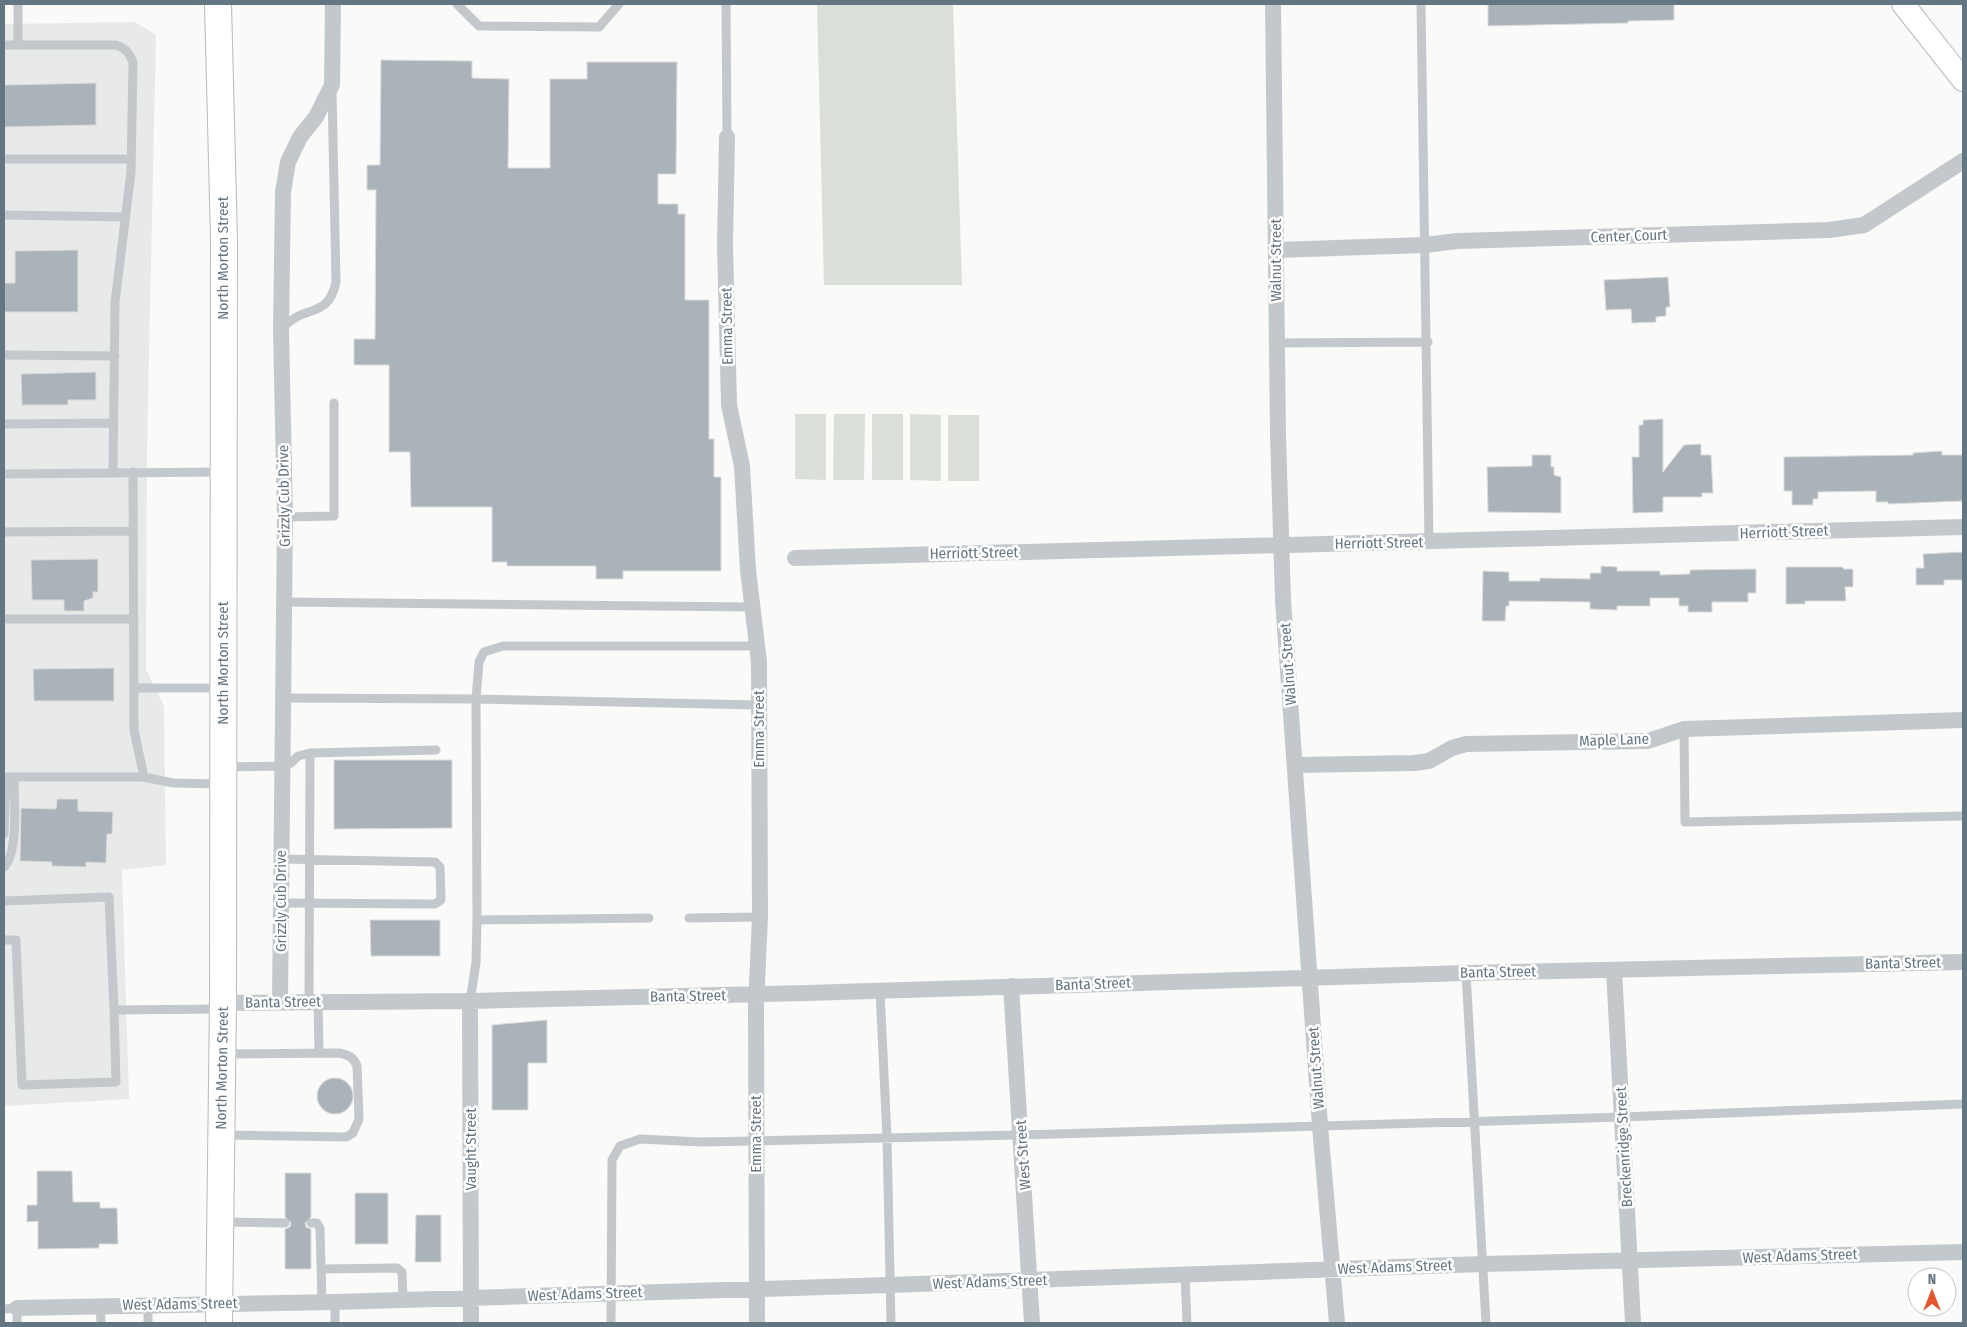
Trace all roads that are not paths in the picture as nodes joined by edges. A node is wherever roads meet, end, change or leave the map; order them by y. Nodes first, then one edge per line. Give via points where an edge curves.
1 (18, 4) edge
2 (218, 4) edge
3 (333, 4) edge
4 (458, 4) edge
5 (619, 4) edge
6 (726, 4) edge
7 (1273, 4) edge
8 (1421, 4) edge
9 (1903, 4) edge
10 (4, 45) edge
11 (18, 46) junction
12 (1963, 80) edge
13 (332, 85) junction
14 (728, 137) joint
15 (4, 158) edge
16 (131, 158) junction
17 (1963, 161) edge
18 (4, 215) edge
19 (126, 217) junction
20 (1425, 245) junction
21 (1276, 250) junction
22 (281, 330) junction
23 (1428, 342) junction
24 (1276, 343) junction
25 (4, 355) edge
26 (115, 356) junction
27 (334, 403) dead end
28 (114, 423) junction
29 (4, 424) edge
30 (113, 472) junction
31 (133, 472) junction
32 (224, 472) junction
33 (4, 474) edge
34 (285, 517) junction
35 (1963, 527) edge
36 (133, 531) junction
37 (4, 532) edge
38 (1429, 542) junction
39 (1281, 545) junction
40 (795, 558) dead end
41 (284, 602) junction
42 (752, 607) junction
43 (4, 619) edge
44 (134, 619) junction
45 (757, 646) junction
46 (134, 688) junction
47 (223, 688) junction
48 (282, 698) junction
49 (476, 699) junction
50 (759, 705) junction
51 (1963, 720) edge
52 (1684, 729) junction
53 (436, 750) dead end
54 (310, 753) junction
55 (282, 766) junction
56 (1296, 766) junction
57 (223, 776) junction
58 (8, 777) edge
59 (144, 777) junction
60 (1963, 816) edge
61 (4, 834) edge
62 (281, 860) junction
63 (310, 861) junction
64 (4, 866) edge
65 (4, 900) edge
66 (281, 903) junction
67 (310, 904) junction
68 (760, 917) junction
69 (648, 918) dead end
70 (689, 918) dead end
71 (477, 920) junction
72 (4, 940) edge
73 (1963, 962) edge
74 (1614, 970) junction
75 (1466, 972) junction
76 (1310, 978) junction
77 (1011, 986) junction
78 (880, 991) junction
79 (757, 994) junction
80 (280, 1001) junction
81 (314, 1001) junction
82 (470, 1001) junction
83 (223, 1006) junction
84 (114, 1010) junction
85 (319, 1053) junction
86 (222, 1054) junction
87 (1963, 1104) edge
88 (1622, 1118) junction
89 (1474, 1122) junction
90 (1320, 1126) junction
91 (222, 1135) junction
92 (1022, 1135) junction
93 (887, 1137) junction
94 (756, 1141) junction
95 (220, 1222) junction
96 (285, 1223) dead end
97 (312, 1223) dead end
98 (1963, 1252) edge
99 (1630, 1262) junction
100 (1483, 1264) junction
101 (322, 1269) junction
102 (1334, 1270) junction
103 (1185, 1274) junction
104 (1030, 1281) junction
105 (889, 1285) junction
106 (756, 1288) junction
107 (611, 1293) junction
108 (472, 1297) junction
109 (403, 1299) junction
110 (329, 1302) junction
111 (148, 1304) junction
112 (100, 1306) junction
113 (219, 1313) edge
114 (12, 1314) edge
115 (101, 1323) edge
116 (148, 1323) edge
117 (335, 1323) edge
118 (471, 1323) edge
119 (611, 1323) edge
120 (757, 1323) edge
121 (891, 1323) edge
122 (1032, 1323) edge
123 (1187, 1323) edge
124 (1337, 1323) edge
125 (1486, 1323) edge
126 (1633, 1323) edge

1 - 11 lane
2 - 32 main road, North Morton Street via 224,240
3 - 13 street, Grizzly Cub Drive
4 - 5 lane via 479,26 599,27
6 - 14 lane
7 - 21 street, Walnut Street
8 - 20 lane
9 - 12 street
10 - 11 lane
11 - 16 lane via 116,46 130,53 133,62
13 - 22 street, Grizzly Cub Drive via 288,162 283,192
13 - 22 lane via 335,289 326,306 298,315
14 - 42 street, Emma Street via 725,245 729,405 742,466
15 - 16 lane
16 - 19 lane
17 - 20 street, Center Court via 1864,225 1828,230
18 - 19 lane
19 - 26 lane via 115,302
20 - 21 street, Center Court
20 - 23 lane
21 - 24 street, Walnut Street
22 - 34 street, Grizzly Cub Drive
23 - 24 lane
23 - 38 lane
24 - 39 street, Walnut Street
25 - 26 lane
26 - 28 lane
27 - 34 lane via 334,516
28 - 29 lane
28 - 30 lane
30 - 31 lane
30 - 33 lane
31 - 32 lane
31 - 36 lane
32 - 47 main road, North Morton Street
34 - 41 street, Grizzly Cub Drive
35 - 38 street, Herriott Street
36 - 37 lane
36 - 44 lane
38 - 39 street, Herriott Street
39 - 40 street, Herriott Street
39 - 56 street, Walnut Street
41 - 42 lane
41 - 48 street, Grizzly Cub Drive
42 - 45 street, Emma Street
43 - 44 lane
44 - 46 lane
45 - 49 lane via 503,646 484,652 479,662
45 - 50 street, Emma Street
46 - 47 lane
46 - 59 lane via 134,730
47 - 57 main road, North Morton Street
48 - 49 lane
48 - 55 street, Grizzly Cub Drive
49 - 50 lane
49 - 71 lane
50 - 68 street, Emma Street
51 - 52 street, Maple Lane
52 - 56 street, Maple Lane via 1648,741 1466,744 1429,761 1414,763
52 - 60 lane via 1685,822
53 - 54 lane
54 - 55 lane
54 - 63 lane
55 - 57 lane
55 - 62 street, Grizzly Cub Drive
56 - 76 street, Walnut Street
57 - 59 lane via 173,783
57 - 83 main road, North Morton Street
58 - 59 lane
58 - 61 lane
58 - 64 lane via 12,849 9,862
62 - 63 lane
62 - 66 street, Grizzly Cub Drive
63 - 67 lane
63 - 67 lane via 435,862 440,867 441,900 435,904
65 - 84 lane via 109,897
66 - 67 lane
66 - 80 street, Grizzly Cub Drive
67 - 81 lane
68 - 70 lane
68 - 79 street, Emma Street
69 - 71 lane
71 - 82 lane via 476,963
72 - 84 lane via 16,940 22,1085 116,1082
73 - 74 street, Banta Street
74 - 75 street, Banta Street
74 - 88 street, Breckenridge Street
75 - 76 street, Banta Street
75 - 89 lane
76 - 77 street, Banta Street
76 - 90 street, Walnut Street
77 - 78 street, Banta Street
77 - 92 street, West Street
78 - 79 street, Banta Street
78 - 93 lane
79 - 82 street, Banta Street
79 - 94 street, Emma Street
80 - 81 street, Banta Street
80 - 83 street, Banta Street
81 - 82 street, Banta Street
81 - 85 lane
82 - 108 street, Vaught Street
83 - 84 lane
83 - 86 main road, North Morton Street
85 - 86 lane
85 - 91 lane via 339,1053 355,1060 359,1119 353,1133 346,1137
86 - 91 main road, North Morton Street
87 - 88 lane
88 - 89 lane
88 - 99 street, Breckenridge Street
89 - 90 lane
89 - 100 lane
90 - 92 lane
90 - 102 street, Walnut Street
91 - 95 main road, North Morton Street
92 - 93 lane
92 - 104 street, West Street
93 - 94 lane
93 - 105 lane
94 - 106 street, Emma Street
94 - 107 lane via 640,1139 620,1146 612,1160
95 - 96 lane
95 - 113 main road, North Morton Street
97 - 101 lane via 317,1223 320,1228
98 - 99 street, West Adams Street
99 - 100 street, West Adams Street
99 - 126 street, Breckenridge Street
100 - 102 street, West Adams Street
100 - 125 lane
101 - 109 lane via 397,1268 402,1272
101 - 110 lane
102 - 103 street, West Adams Street
102 - 124 street, Walnut Street
103 - 104 street, West Adams Street
103 - 123 lane
104 - 105 street, West Adams Street
104 - 122 street, West Street
105 - 106 street, West Adams Street
105 - 121 lane
106 - 107 street, West Adams Street
106 - 120 street, Emma Street
107 - 108 street, West Adams Street
107 - 119 lane
108 - 109 street, West Adams Street
108 - 118 street, Vaught Street
109 - 110 street, West Adams Street
110 - 113 street, West Adams Street
110 - 117 lane
111 - 112 street, West Adams Street
111 - 113 street, West Adams Street
111 - 116 lane
112 - 114 street, West Adams Street
112 - 115 lane

